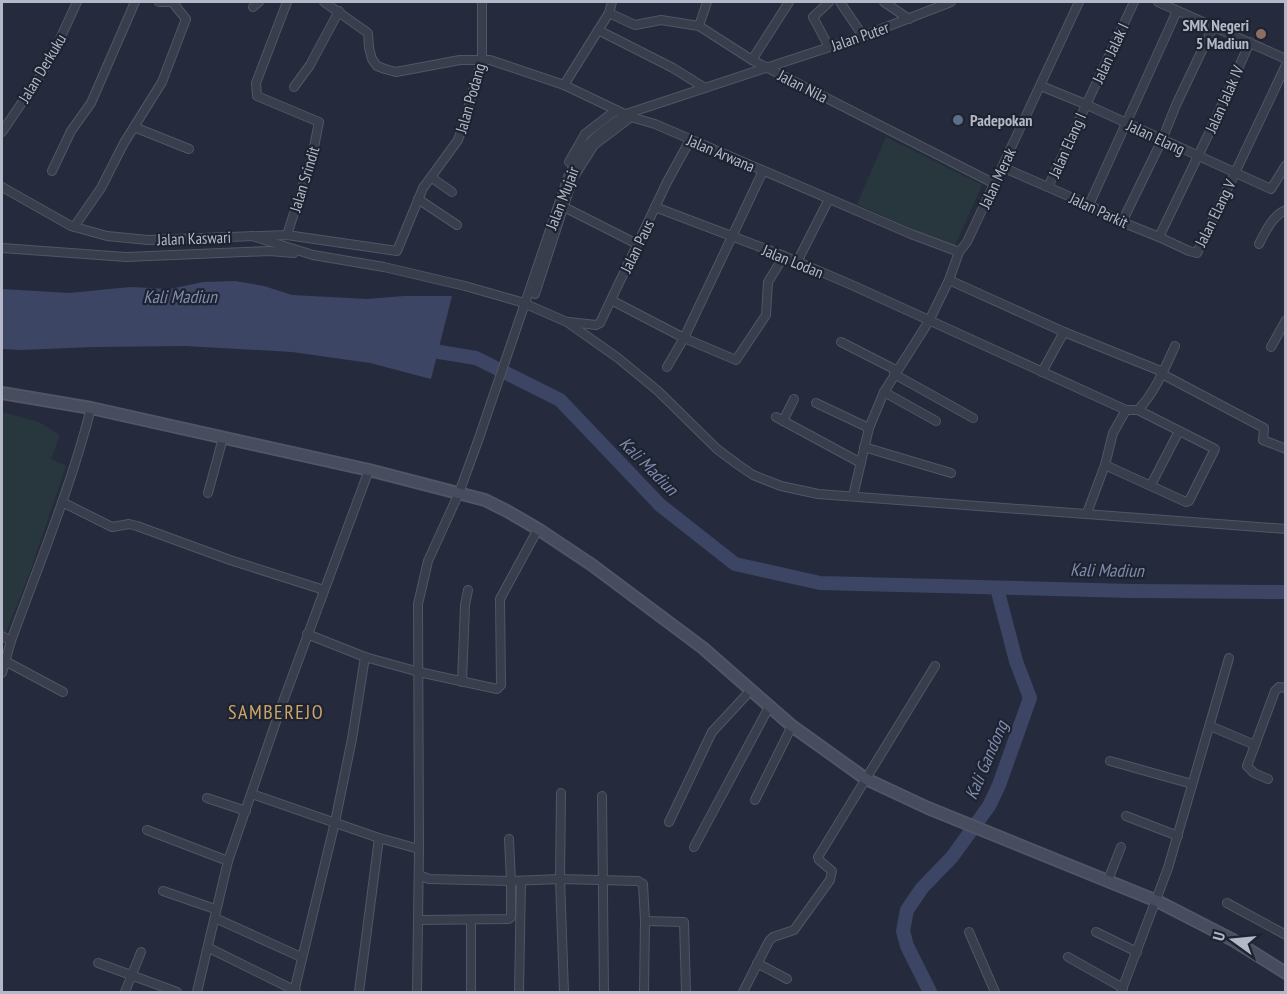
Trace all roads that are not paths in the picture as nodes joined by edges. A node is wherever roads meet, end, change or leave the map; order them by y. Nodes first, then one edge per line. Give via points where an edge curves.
1 (77, 2) edge
2 (135, 2) edge
3 (159, 2) edge
4 (175, 2) edge
5 (287, 2) edge
6 (324, 2) edge
7 (482, 2) edge
8 (612, 2) edge
9 (706, 2) edge
10 (789, 2) edge
11 (829, 2) edge
12 (840, 2) edge
13 (884, 2) edge
14 (1078, 2) edge
15 (1134, 2) edge
16 (1158, 2) edge
17 (946, 3) edge
18 (339, 11) junction
19 (1177, 11) junction
20 (609, 13) junction
21 (909, 19) junction
22 (1214, 25) junction
23 (699, 26) junction
24 (598, 30) junction
25 (863, 36) junction
26 (1250, 42) junction
27 (829, 47) junction
28 (482, 59) junction
29 (752, 60) junction
30 (1286, 60) edge
31 (1286, 65) edge
32 (767, 67) junction
33 (564, 85) junction
34 (1041, 86) junction
35 (294, 87) dead end
36 (705, 88) junction
37 (1086, 104) junction
38 (615, 110) junction
39 (628, 116) junction
40 (1126, 123) junction
41 (134, 127) junction
42 (2, 132) edge
43 (690, 140) junction
44 (1162, 140) junction
45 (189, 149) dead end
46 (1198, 156) junction
47 (1286, 165) edge
48 (1002, 167) junction
49 (52, 171) dead end
50 (763, 171) junction
51 (1235, 173) junction
52 (432, 178) junction
53 (995, 184) junction
54 (2, 187) edge
55 (1048, 187) junction
56 (1274, 187) junction
57 (1285, 187) edge
58 (452, 192) dead end
59 (417, 199) junction
60 (829, 199) junction
61 (1089, 205) junction
62 (564, 207) junction
63 (655, 207) junction
64 (1286, 210) edge
65 (1122, 222) junction
66 (457, 225) dead end
67 (74, 227) junction
68 (288, 235) junction
69 (252, 236) junction
70 (733, 236) junction
71 (1159, 237) junction
72 (637, 244) junction
73 (1259, 244) dead end
74 (2, 248) edge
75 (397, 251) joint
76 (959, 252) junction
77 (1195, 253) joint
78 (313, 255) junction
79 (784, 256) junction
80 (797, 262) junction
81 (949, 280) junction
82 (524, 291) dead end
83 (535, 294) dead end
84 (611, 300) junction
85 (523, 304) junction
86 (1286, 320) edge
87 (928, 321) junction
88 (567, 322) junction
89 (1064, 332) junction
90 (1282, 335) edge
91 (684, 338) junction
92 (841, 342) dead end
93 (1175, 346) dead end
94 (1271, 347) dead end
95 (666, 367) dead end
96 (895, 372) junction
97 (1042, 372) junction
98 (1162, 373) junction
99 (884, 392) junction
100 (2, 393) edge
101 (794, 399) dead end
102 (816, 403) dead end
103 (91, 408) junction
104 (1126, 410) junction
105 (1138, 410) junction
106 (973, 418) dead end
107 (936, 421) dead end
108 (869, 428) junction
109 (1179, 431) junction
110 (223, 438) junction
111 (864, 447) junction
112 (1286, 449) edge
113 (861, 463) junction
114 (1105, 465) junction
115 (369, 470) junction
116 (951, 473) dead end
117 (1151, 485) junction
118 (208, 493) dead end
119 (459, 493) junction
120 (853, 496) junction
121 (62, 502) junction
122 (1087, 513) junction
123 (1286, 528) edge
124 (538, 529) junction
125 (324, 590) junction
126 (468, 590) dead end
127 (307, 634) junction
128 (2, 636) edge
129 (12, 641) junction
130 (365, 657) junction
131 (1229, 658) dead end
132 (5, 662) junction
133 (935, 666) dead end
134 (419, 672) junction
135 (2, 674) edge
136 (462, 682) junction
137 (1286, 688) edge
138 (750, 691) junction
139 (63, 692) dead end
140 (769, 707) junction
141 (792, 726) junction
142 (1210, 726) junction
143 (1255, 745) junction
144 (1110, 761) dead end
145 (866, 778) junction
146 (1268, 779) dead end
147 (1192, 784) junction
148 (561, 793) dead end
149 (252, 794) junction
150 (602, 796) dead end
151 (207, 798) dead end
152 (755, 800) dead end
153 (246, 811) junction
154 (1126, 816) dead end
155 (335, 822) junction
156 (669, 822) dead end
157 (147, 830) dead end
158 (1178, 836) junction
159 (379, 837) junction
160 (509, 839) dead end
161 (694, 847) dead end
162 (1121, 847) dead end
163 (419, 849) junction
164 (228, 861) junction
165 (419, 874) junction
166 (560, 879) junction
167 (511, 880) junction
168 (602, 880) junction
169 (1108, 880) junction
170 (521, 881) junction
171 (163, 891) dead end
172 (1157, 901) junction
173 (1227, 903) dead end
174 (215, 909) junction
175 (214, 918) junction
176 (471, 920) junction
177 (419, 921) junction
178 (645, 921) junction
179 (969, 932) dead end
180 (1096, 932) dead end
181 (1286, 935) edge
182 (209, 948) junction
183 (141, 952) dead end
184 (1137, 952) junction
185 (301, 957) junction
186 (1068, 957) dead end
187 (98, 963) dead end
188 (757, 963) junction
189 (1286, 973) edge
190 (132, 977) junction
191 (788, 979) dead end
192 (1122, 990) edge
193 (295, 992) edge
194 (125, 993) edge
195 (177, 993) edge
196 (197, 993) edge
197 (359, 993) edge
198 (417, 993) edge
199 (471, 993) edge
200 (519, 993) edge
201 (564, 993) edge
202 (604, 993) edge
203 (644, 993) edge
204 (686, 993) edge
205 (743, 993) edge
206 (995, 993) edge

1 - 42 street, Jalan Derkuku via 42,73
2 - 49 street via 91,103 65,142
3 - 4 street
4 - 41 street via 186,17 180,38 162,82
5 - 68 street, Jalan Srindit via 255,92 319,122
6 - 18 street
7 - 28 street, Jalan Podang
8 - 20 street
9 - 23 street
10 - 29 street
11 - 27 street via 813,17
12 - 25 street
13 - 21 street
14 - 34 street, Jalan Merak
15 - 37 street, Jalan Jalak I
16 - 19 street
17 - 21 street, Jalan Puter
18 - 28 street, Jalan Arwana via 366,32 377,66 396,72
18 - 35 street
19 - 22 street
19 - 40 street
20 - 23 street, Jalan Nila via 635,25 672,20
20 - 24 street
21 - 25 street, Jalan Puter
22 - 26 street
22 - 44 street
23 - 29 street, Jalan Nila
24 - 33 street
24 - 36 street
25 - 27 street, Jalan Puter
26 - 30 street
26 - 46 street, Jalan Jalak IV
27 - 32 street, Jalan Puter
28 - 33 street, Jalan Arwana
28 - 52 street, Jalan Podang via 458,140
29 - 32 street, Jalan Nila
31 - 51 street, Jalan Elang V
32 - 36 street, Jalan Mujair
32 - 53 street, Jalan Nila
33 - 38 street, Jalan Arwana
34 - 37 street, Jalan Elang
34 - 48 street, Jalan Merak
36 - 39 street, Jalan Mujair
37 - 40 street, Jalan Elang
37 - 55 street, Jalan Elang I
38 - 39 street, Jalan Arwana
38 - 82 street via 585,134 569,163
39 - 43 street, Jalan Arwana
39 - 62 street via 586,154
39 - 85 street, Jalan Mujair via 596,135 577,158
40 - 44 street, Jalan Elang
40 - 61 street
41 - 45 street
41 - 67 street via 101,188
43 - 50 street, Jalan Arwana
43 - 63 street, Jalan Paus
44 - 46 street, Jalan Elang
44 - 65 street
46 - 51 street, Jalan Elang
46 - 71 street, Jalan Jalak IV
47 - 56 street
48 - 53 street, Jalan Merak
48 - 55 street, Jalan Parkit
50 - 60 street, Jalan Arwana
50 - 70 street
51 - 56 street, Jalan Elang
51 - 77 street, Jalan Elang V via 1199,252
52 - 58 street
52 - 59 street, Jalan Podang
53 - 76 street, Jalan Merak
54 - 67 street, Jalan Kaswari
55 - 61 street, Jalan Parkit
56 - 57 street, Jalan Elang
59 - 66 street
59 - 75 street, Jalan Podang
60 - 76 street, Jalan Arwana
60 - 80 street
61 - 65 street, Jalan Parkit
62 - 72 street
62 - 83 street
63 - 70 street, Jalan Lodan
63 - 72 street, Jalan Paus
64 - 73 street via 1266,229
65 - 71 street, Jalan Parkit
67 - 69 street, Jalan Kaswari via 138,240
68 - 69 street, Jalan Kaswari
68 - 75 street, Jalan Kaswari
69 - 78 street
70 - 79 street, Jalan Lodan
70 - 91 street
71 - 77 street, Jalan Parkit
72 - 84 street, Jalan Paus
74 - 78 street via 126,257 269,251
76 - 81 street, Jalan Merak
78 - 85 street via 416,274
79 - 80 street, Jalan Lodan
79 - 91 street via 768,282 766,315 736,360
80 - 87 street, Jalan Lodan
81 - 87 street, Jalan Merak
81 - 89 street
84 - 88 street, Jalan Paus via 596,326
84 - 91 street
85 - 88 street
85 - 119 street, Jalan Mujair
86 - 90 street
87 - 96 street, Jalan Merak
87 - 97 street, Jalan Lodan
88 - 120 street via 618,357 717,449 753,475 818,494
89 - 97 street
89 - 98 street
90 - 94 street
91 - 95 street
92 - 96 street
93 - 98 street
96 - 99 street, Jalan Merak
96 - 106 street
97 - 104 street, Jalan Lodan
98 - 105 street
98 - 112 street via 1264,428 1263,440
99 - 107 street
99 - 108 street, Jalan Merak
100 - 103 main road
101 - 113 street via 779,419
102 - 108 street
103 - 110 main road
103 - 121 street
104 - 105 street
104 - 114 street via 1113,433
105 - 109 street
108 - 111 street, Jalan Merak
109 - 117 street
109 - 117 street via 1215,450 1189,501
110 - 115 main road
110 - 118 street
111 - 113 street, Jalan Merak
111 - 116 street
113 - 120 street, Jalan Merak
114 - 117 street
114 - 122 street
115 - 119 main road
115 - 125 street
119 - 124 main road via 485,500
119 - 134 street, Jalan Mujair via 423,576 418,604
120 - 122 street
121 - 125 street via 112,527 137,526
121 - 129 street
122 - 123 street
124 - 136 street via 500,599 500,687
124 - 138 main road via 703,648
125 - 127 street
126 - 136 street
127 - 130 street
127 - 149 street
128 - 129 street
129 - 132 street
130 - 134 street
130 - 155 street
131 - 142 street
132 - 135 street
132 - 139 street
133 - 145 street
134 - 136 street
134 - 163 street, Jalan Mujair
137 - 143 street via 1275,691
138 - 140 main road
138 - 156 street via 712,732
140 - 141 main road
140 - 161 street
141 - 145 main road
141 - 152 street
142 - 143 street
142 - 147 street
143 - 146 street via 1247,766
144 - 147 street
145 - 169 main road
145 - 188 street via 818,857 832,871 830,880 794,930 772,937
147 - 158 street
148 - 166 street
149 - 153 street
149 - 155 street
150 - 168 street
151 - 153 street
153 - 164 street
154 - 158 street
155 - 159 street
155 - 185 street
157 - 164 street
158 - 172 street
159 - 163 street
159 - 197 street
160 - 167 street
162 - 169 street
163 - 165 street, Jalan Mujair
164 - 174 street
165 - 167 street via 429,879
165 - 177 street, Jalan Mujair
166 - 168 street
166 - 170 street
166 - 201 street
167 - 170 street
167 - 176 street via 509,919
168 - 178 street via 641,882
168 - 202 street
169 - 172 main road
170 - 200 street
171 - 174 street
172 - 184 street
172 - 189 main road
173 - 181 street
174 - 175 street
175 - 182 street
175 - 185 street
176 - 177 street
176 - 199 street
177 - 198 street, Jalan Mujair
178 - 203 street
178 - 204 street via 684,922
179 - 206 street
180 - 184 street
182 - 193 street
182 - 196 street
183 - 190 street
184 - 192 street
185 - 193 street
186 - 192 street
187 - 190 street
188 - 191 street
188 - 205 street
190 - 194 street
190 - 195 street

